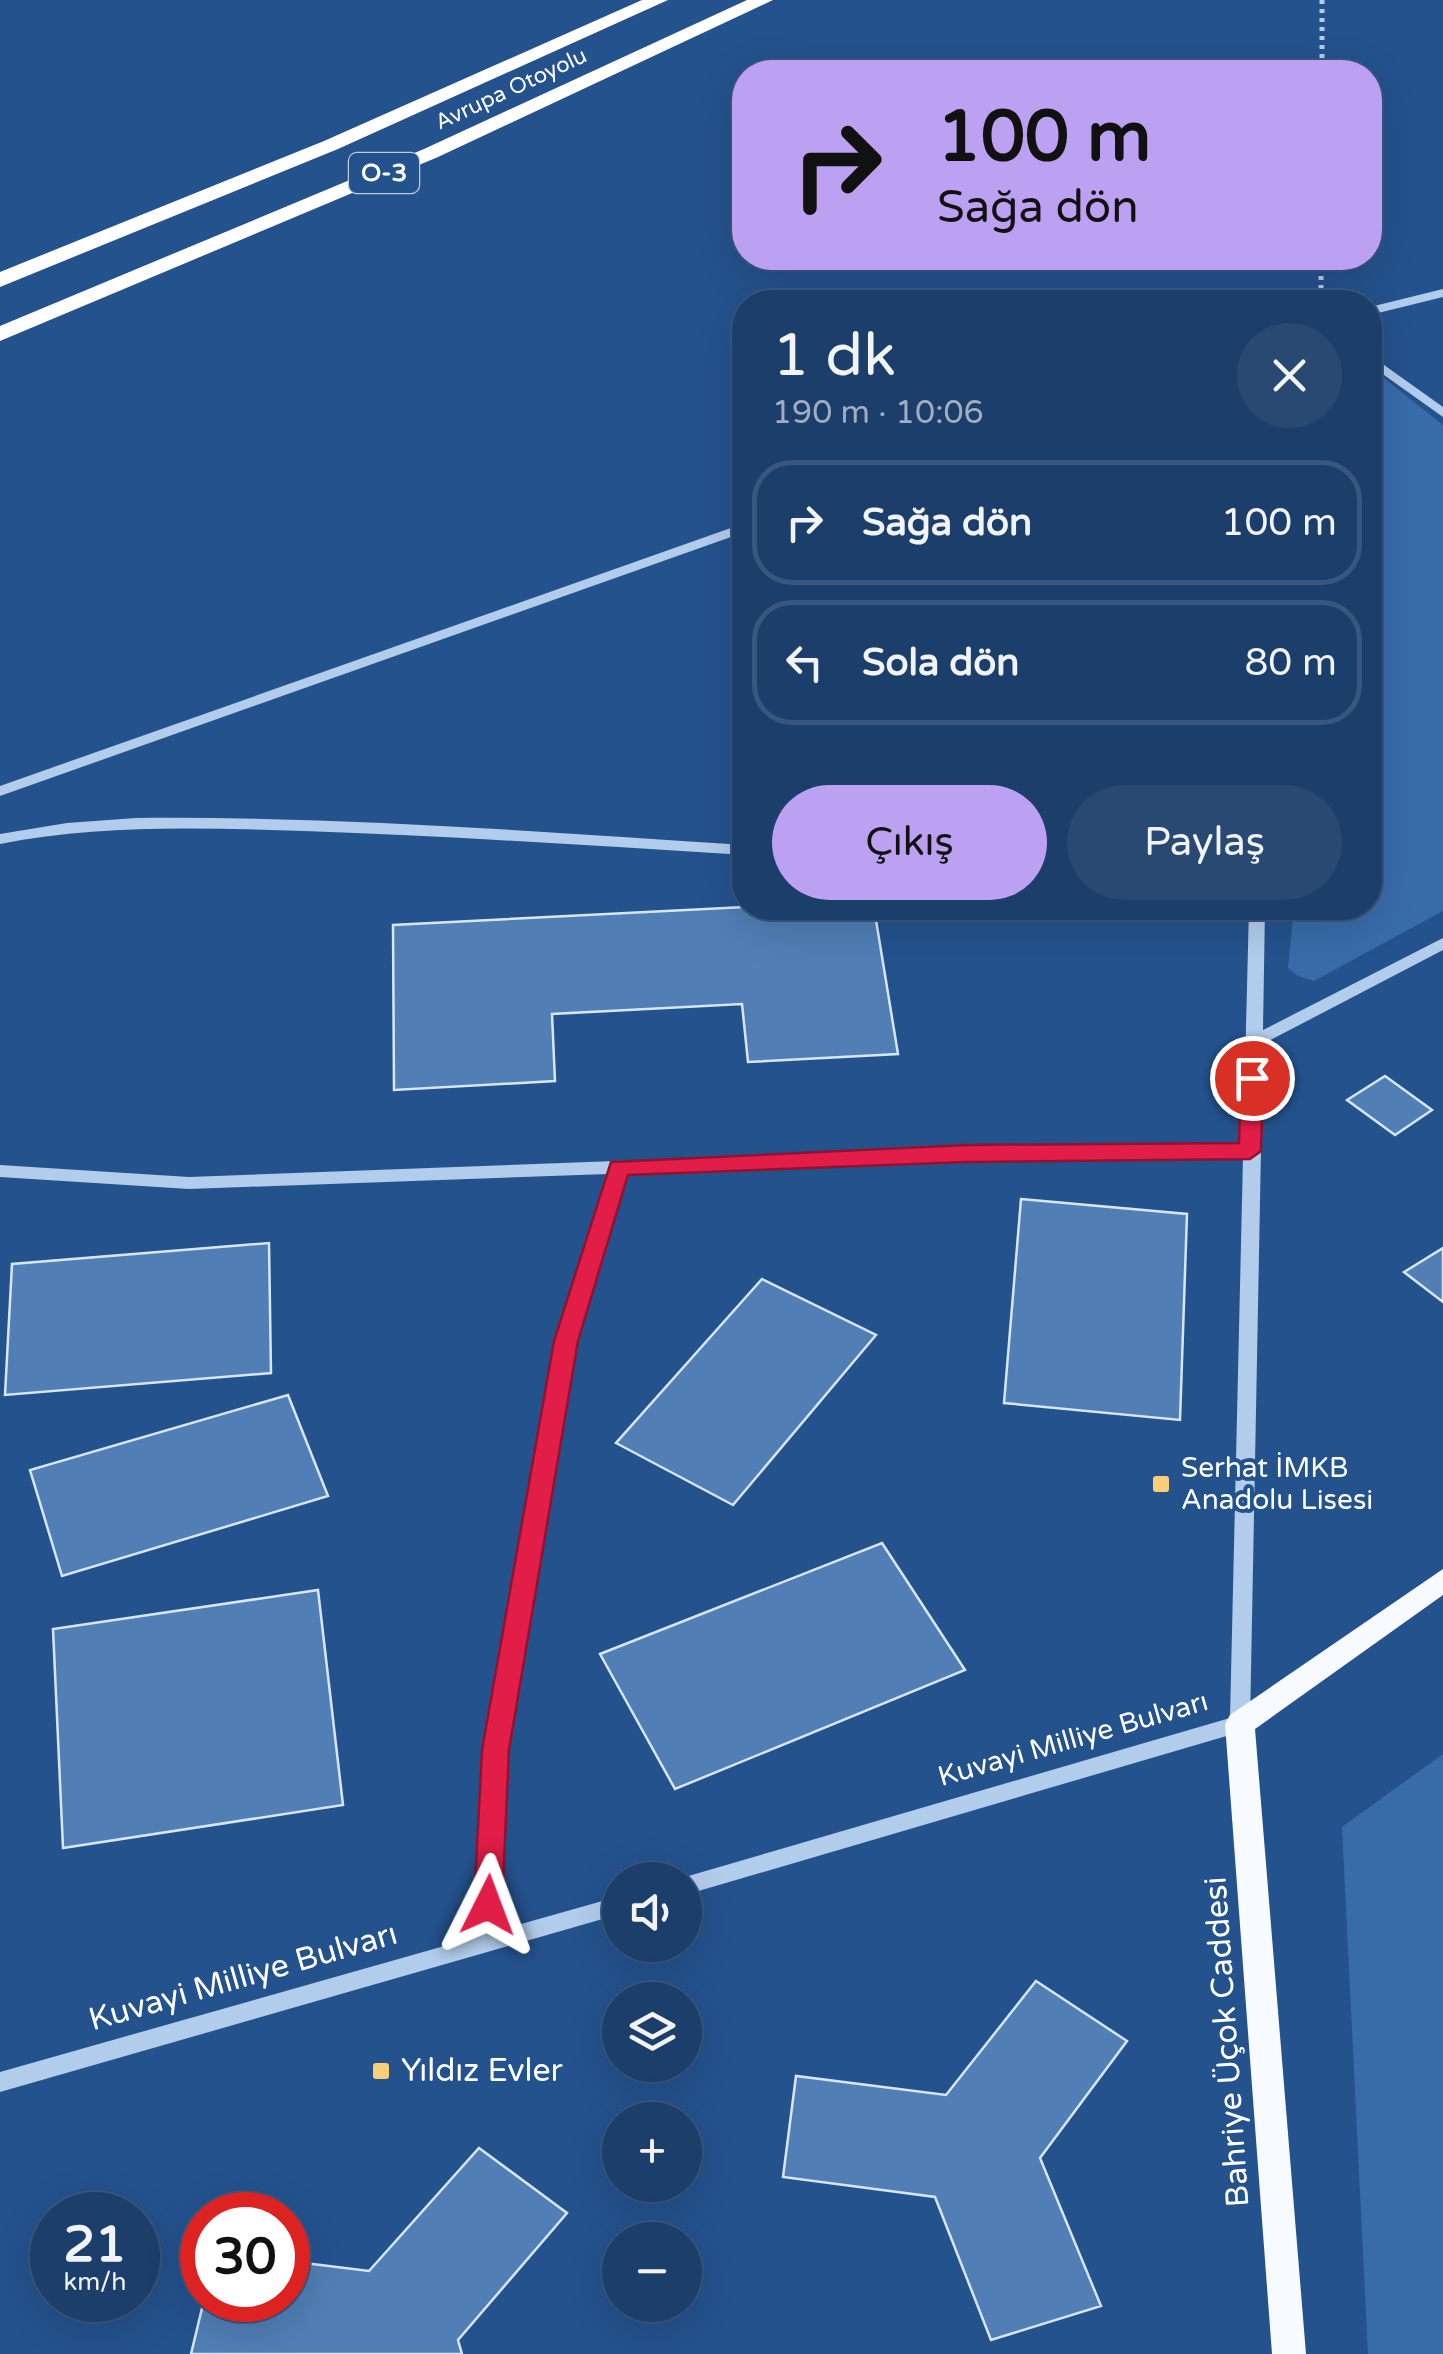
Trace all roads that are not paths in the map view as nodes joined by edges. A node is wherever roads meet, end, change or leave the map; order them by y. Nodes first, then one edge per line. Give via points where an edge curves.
1 (658, 0) edge
2 (763, 0) edge
3 (0, 280) edge
4 (1443, 292) edge
5 (1382, 308) edge
6 (0, 334) edge
7 (1382, 368) edge
8 (1443, 413) edge
9 (732, 532) edge
10 (0, 791) edge
11 (0, 839) edge
12 (732, 849) edge
13 (1258, 920) edge
14 (1443, 943) edge
15 (1253, 1042) junction
16 (1250, 1151) junction
17 (619, 1168) junction
18 (0, 1171) edge
19 (1443, 1580) edge
20 (1240, 1724) junction
21 (702, 1881) edge
22 (602, 1910) edge
23 (486, 1944) junction
24 (0, 2082) edge
25 (1289, 2354) edge

1 - 3 highway, Avrupa Otoyolu / O-3 via 331,146
2 - 6 highway, Avrupa Otoyolu / O-3 via 431,154
4 - 5 street
7 - 8 street
9 - 10 street
11 - 12 street via 49,828 231,824
13 - 15 street
14 - 15 street
15 - 16 street
16 - 17 street
16 - 20 street
17 - 18 street via 189,1183
17 - 23 street via 566,1341 495,1750
19 - 20 main road, Kuvayi Milliye Bulvarı
20 - 21 street, Kuvayi Milliye Bulvarı
20 - 25 main road, Bahriye Üçok Caddesi
22 - 23 street, Kuvayi Milliye Bulvarı
23 - 24 street, Kuvayi Milliye Bulvarı

